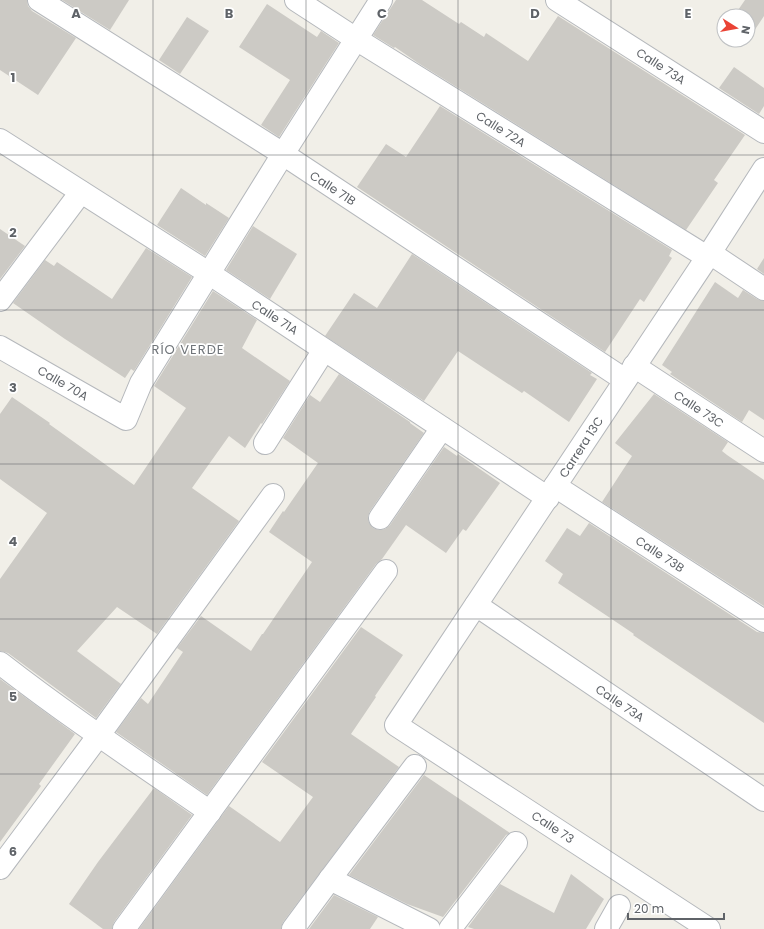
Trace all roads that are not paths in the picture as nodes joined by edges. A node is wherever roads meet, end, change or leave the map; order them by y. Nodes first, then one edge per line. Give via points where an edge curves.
1 (39, 0) edge
2 (296, 0) edge
3 (381, 0) edge
4 (558, 0) edge
5 (356, 39) junction
6 (764, 132) edge
7 (0, 140) edge
8 (283, 154) junction
9 (764, 169) edge
10 (82, 192) junction
11 (708, 255) junction
12 (210, 274) junction
13 (764, 289) edge
14 (0, 300) edge
15 (0, 347) edge
16 (324, 350) junction
17 (629, 373) junction
18 (442, 428) junction
19 (266, 442) dead end
20 (764, 451) edge
21 (551, 492) junction
22 (273, 495) dead end
23 (380, 518) dead end
24 (386, 571) dead end
25 (476, 605) junction
26 (764, 621) edge
27 (0, 663) edge
28 (396, 725) joint
29 (99, 735) junction
30 (415, 766) dead end
31 (764, 800) edge
32 (210, 812) junction
33 (516, 843) dead end
34 (4, 854) edge
35 (330, 879) junction
36 (619, 906) dead end
37 (124, 929) edge
38 (293, 929) edge
39 (429, 929) edge
40 (450, 929) edge
41 (606, 929) edge
42 (709, 929) edge

1 - 8 street, Calle 71B
2 - 5 street, Calle 72A
3 - 5 street
4 - 6 street, Calle 73A
5 - 8 street
5 - 11 street, Calle 72A
7 - 10 street, Calle 71A
8 - 12 street
8 - 17 street, Calle 71B
9 - 11 street, Carrera 13C
10 - 12 street, Calle 71A
10 - 14 street
11 - 13 street, Calle 72A
11 - 17 street, Carrera 13C
12 - 15 street, Calle 70A via 141,383 126,419
12 - 16 street, Calle 71A
16 - 18 street, Calle 71A
16 - 19 street
17 - 20 street, Calle 73C
17 - 21 street, Carrera 13C
18 - 21 street, Calle 71A
18 - 23 street
21 - 25 street, Carrera 13C
21 - 26 street, Calle 73B
22 - 29 street
24 - 32 street
25 - 28 street, Carrera 13C
25 - 31 street, Calle 73A
27 - 29 street
28 - 42 street, Calle 73
29 - 32 street
29 - 34 street
30 - 35 street
32 - 37 street
33 - 40 street
35 - 38 street
35 - 39 street
36 - 41 street

